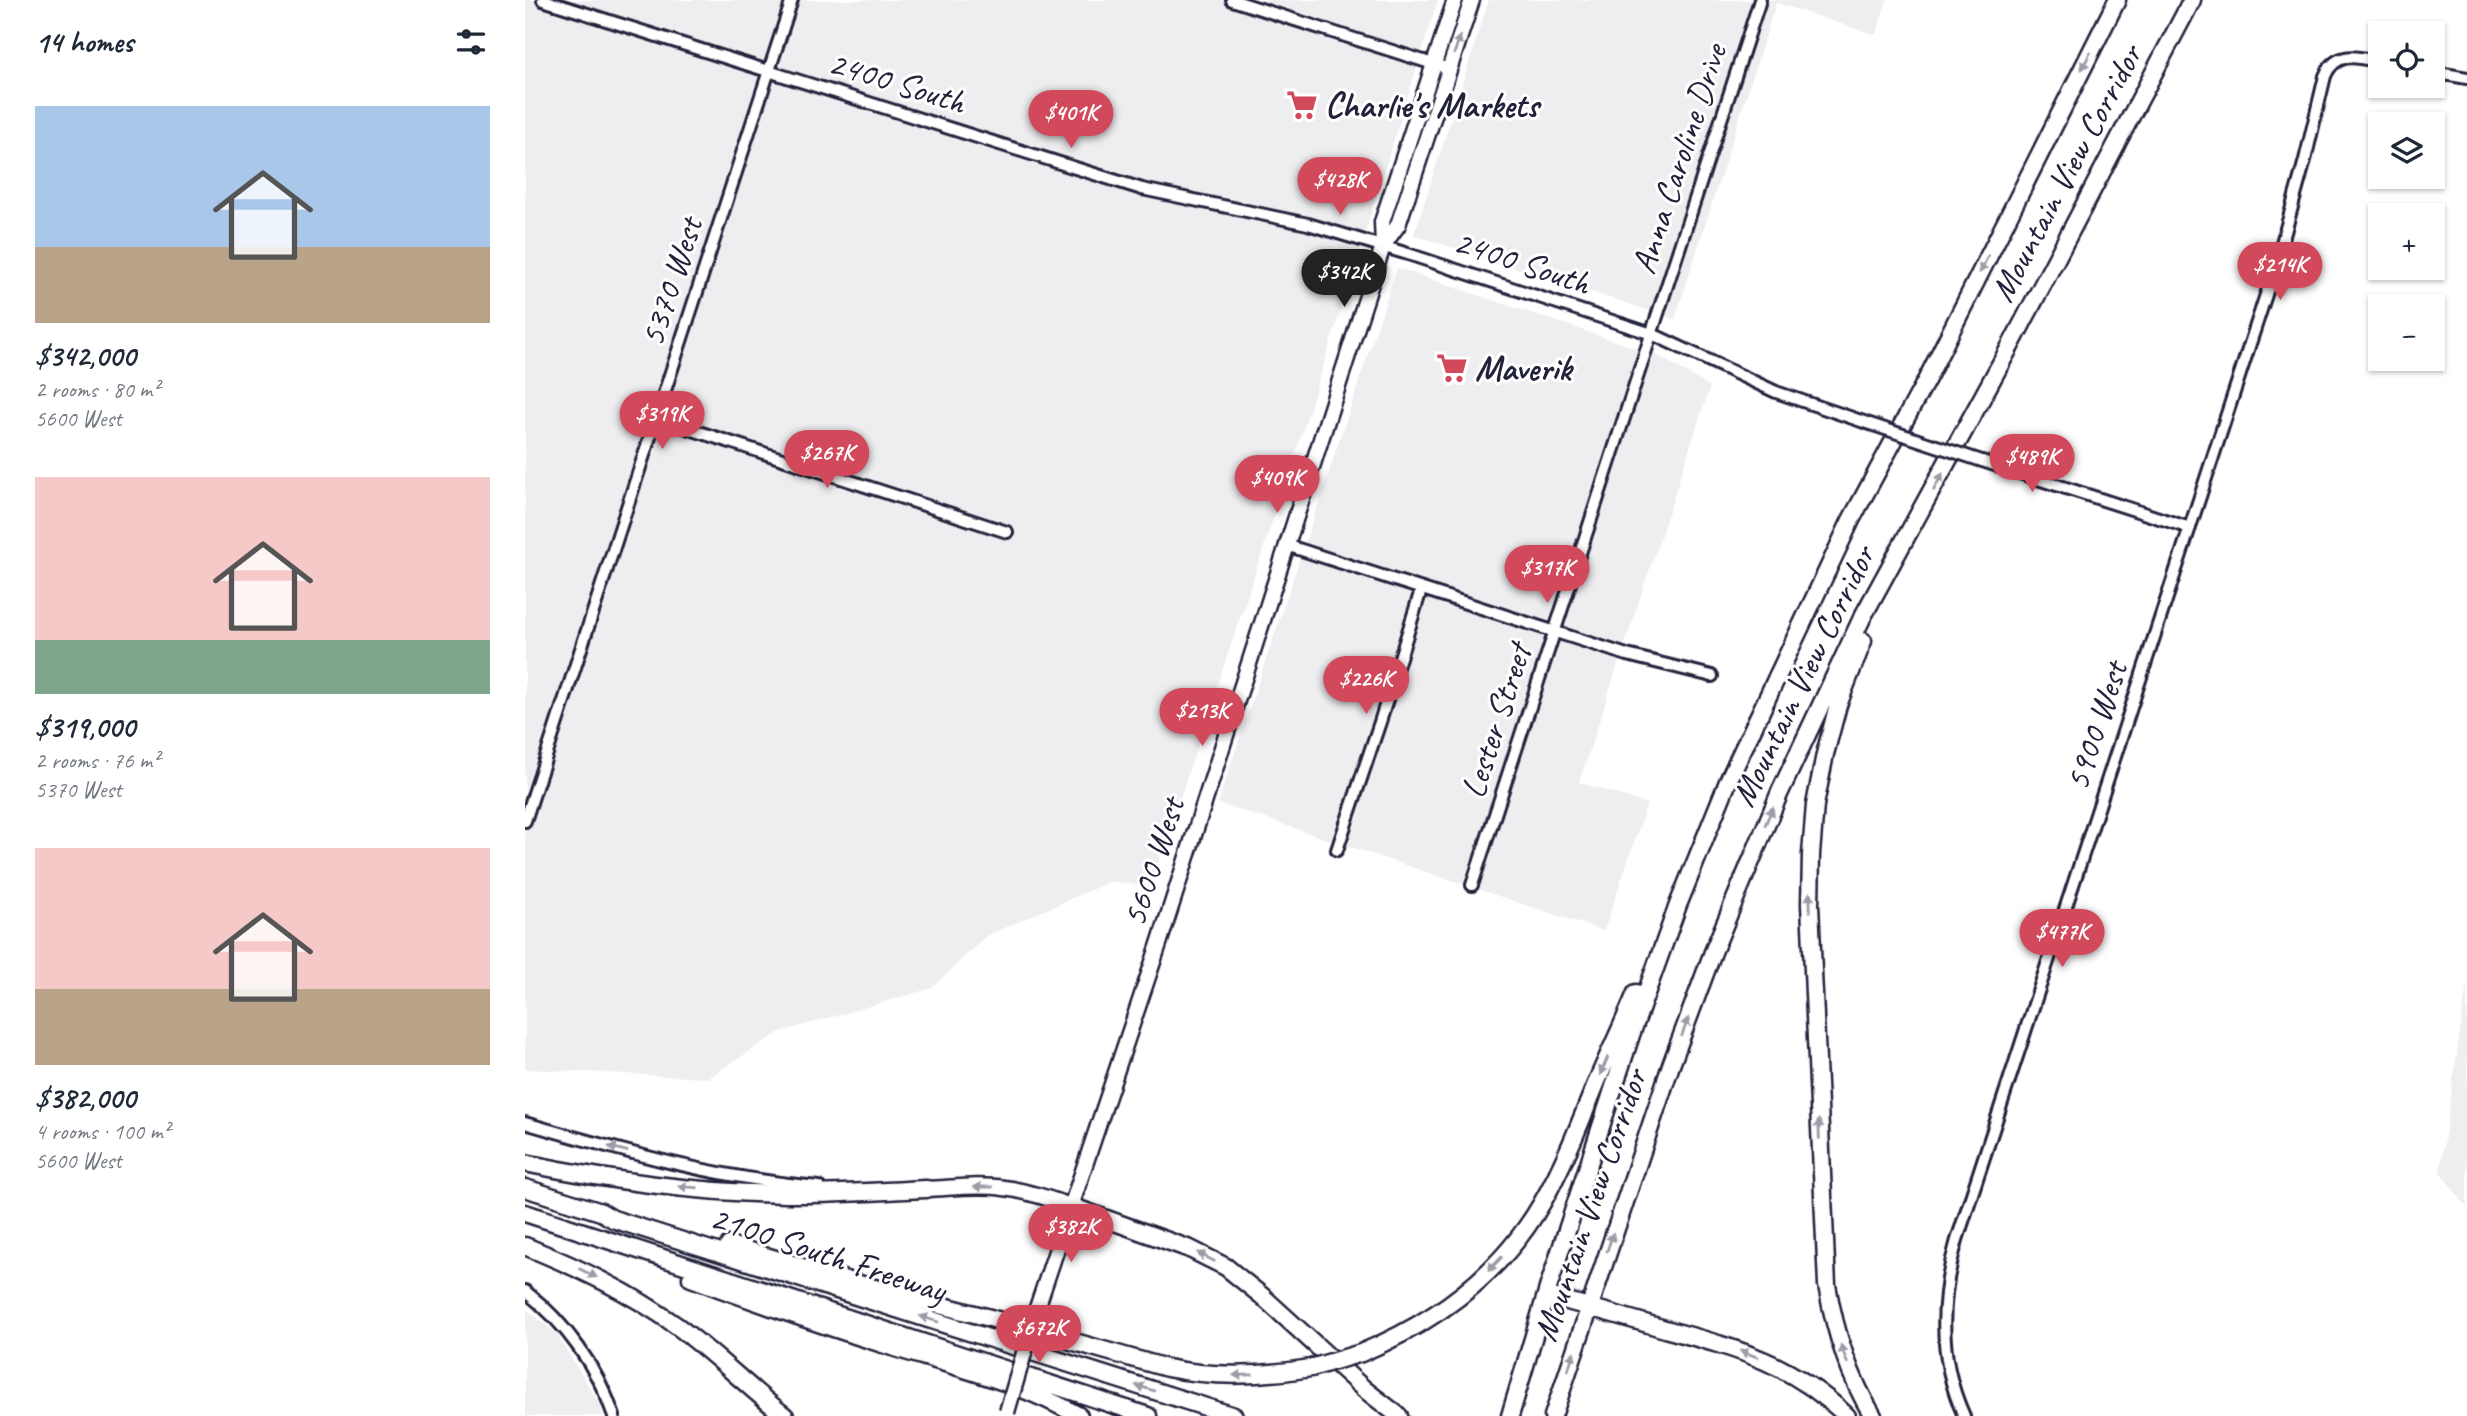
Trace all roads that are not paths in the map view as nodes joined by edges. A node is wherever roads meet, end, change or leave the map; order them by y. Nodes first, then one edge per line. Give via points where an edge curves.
1 (543, 0) edge
2 (792, 0) edge
3 (1232, 0) edge
4 (1455, 0) edge
5 (1472, 0) edge
6 (1759, 0) edge
7 (2117, 0) edge
8 (2192, 0) edge
9 (2368, 60) edge
10 (1434, 64) junction
11 (1449, 69) junction
12 (769, 72) junction
13 (2445, 74) edge
14 (2467, 78) edge
15 (1383, 246) junction
16 (1652, 334) junction
17 (656, 418) junction
18 (1917, 520) junction
19 (2190, 528) junction
20 (1007, 532) dead end
21 (1286, 545) junction
22 (1421, 590) junction
23 (1554, 633) junction
24 (1712, 676) dead end
25 (1728, 779) junction
26 (525, 821) edge
27 (1336, 850) dead end
28 (1472, 886) dead end
29 (525, 1124) edge
30 (525, 1163) edge
31 (525, 1188) edge
32 (927, 1189) junction
33 (1073, 1208) junction
34 (601, 1212) junction
35 (525, 1213) edge
36 (600, 1236) junction
37 (525, 1247) edge
38 (529, 1294) edge
39 (1546, 1295) junction
40 (1588, 1307) junction
41 (1007, 1414) edge
42 (614, 1416) edge
43 (785, 1416) edge
44 (1079, 1416) edge
45 (1148, 1416) edge
46 (1234, 1416) edge
47 (1399, 1416) edge
48 (1510, 1416) edge
49 (1553, 1416) edge
50 (1847, 1416) edge
51 (1873, 1416) edge
52 (1964, 1416) edge

1 - 12 street, 2400 South
2 - 12 street, 5370 West
3 - 10 street
4 - 10 main road, 5600 West
11 -> 5 main road, 5600 West
6 - 16 street, Anna Caroline Drive
7 -> 25 highway, Mountain View Corridor via 1851,520
18 -> 8 highway, Mountain View Corridor
9 - 19 street, 5900 West via 2338,59 2326,76 2277,261
10 - 11 street
10 - 15 main road, 5600 West via 1382,222
11 - 15 main road, 5600 West via 1398,225
12 - 15 street, 2400 South via 1142,189 1308,224
12 - 17 street, 5370 West
13 - 14 street
15 - 16 street, 2400 South
15 - 21 main road, 5600 West
16 - 19 street, 2400 South, bridge via 1776,392
16 - 23 street, Lester Street
17 - 20 street
17 - 26 street, 5370 West
40 -> 18 highway, Mountain View Corridor via 1675,1053 1753,851 1862,618
51 -> 18 highway via 1846,1362 1827,1285 1811,854 1819,779 1838,705
19 - 52 street, 5900 West via 1952,1258 1944,1339
21 - 22 street
21 - 33 main road, 5600 West
22 - 23 street
22 - 27 street
23 - 24 street
23 - 28 street, Lester Street
25 -> 34 highway, bridge via 1541,1204 1504,1254 1455,1301 1397,1338 1361,1353 1311,1368 1240,1375 1186,1372
25 - 39 highway, Mountain View Corridor via 1631,1035
32 -> 29 street via 824,1188 735,1177
32 -> 30 highway via 750,1193 642,1183
31 - 34 highway, 2100 South Freeway
33 -> 32 main road via 1007,1188
33 - 41 main road, 5600 West, bridge via 1037,1308
47 -> 33 highway via 1226,1267 1190,1249
46 -> 34 highway, 2100 South Freeway
35 - 36 highway, 2100 South Freeway
36 - 44 highway via 632,1257 845,1332 1006,1382
36 - 45 highway, 2100 South Freeway
37 -> 43 highway via 600,1278 650,1307
38 - 42 street via 573,1339
39 - 40 highway
39 - 48 highway, Mountain View Corridor
49 -> 40 highway, Mountain View Corridor
50 -> 40 highway via 1805,1381 1764,1359

